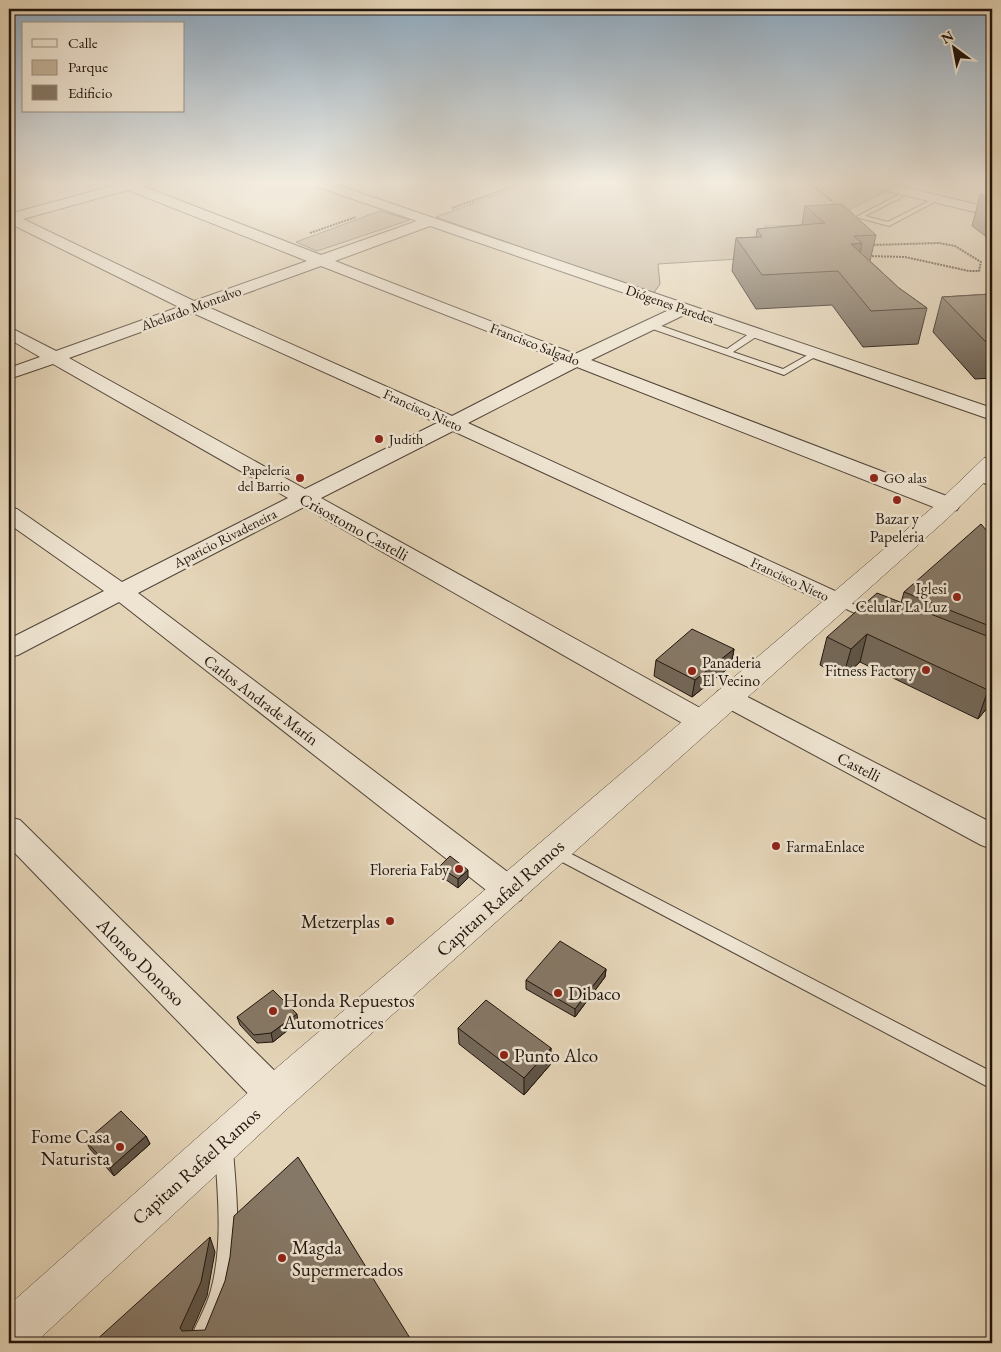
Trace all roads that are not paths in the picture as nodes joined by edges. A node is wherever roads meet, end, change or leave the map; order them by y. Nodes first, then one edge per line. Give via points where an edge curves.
1 (66, 246) edge
2 (288, 246) edge
3 (361, 246) edge
4 (503, 246) edge
5 (323, 260) junction
6 (193, 307) junction
7 (684, 308) junction
8 (650, 325) junction
9 (9, 332) edge
10 (756, 334) junction
11 (727, 352) junction
12 (816, 354) junction
13 (55, 357) junction
14 (576, 360) junction
15 (9, 374) edge
16 (992, 414) edge
17 (452, 423) junction
18 (988, 472) edge
19 (304, 499) junction
20 (949, 505) junction
21 (9, 514) edge
22 (121, 592) junction
23 (837, 601) junction
24 (882, 620) edge
25 (9, 649) edge
26 (727, 697) junction
27 (701, 721) junction
28 (9, 828) edge
29 (992, 836) edge
30 (554, 850) junction
31 (510, 891) junction
32 (992, 1081) edge
33 (274, 1095) junction
34 (224, 1140) junction
35 (9, 1336) edge
36 (200, 1343) edge

1 - 6 street, Francisco Nieto
2 - 5 street, Francisco Salgado
3 - 5 street, Abelardo Montalvo
4 - 7 street, Diógenes Paredes
5 - 6 street, Abelardo Montalvo
5 - 14 street, Francisco Salgado
6 - 13 street, Abelardo Montalvo
6 - 17 street, Francisco Nieto
7 - 8 street, Aparicio Rivadeneira
7 - 10 street, Diógenes Paredes
8 - 11 lane
8 - 14 street, Aparicio Rivadeneira
9 - 13 street, Crisostomo Castelli
10 - 11 lane
10 - 12 street, Diógenes Paredes
11 - 12 lane via 784,372
12 - 16 street, Diógenes Paredes
13 - 15 street, Abelardo Montalvo
13 - 19 street, Crisostomo Castelli
14 - 17 street, Aparicio Rivadeneira
14 - 20 street, Francisco Salgado
17 - 19 street, Aparicio Rivadeneira
17 - 23 street, Francisco Nieto
18 - 20 street, Capitan Rafael Ramos
19 - 22 street, Aparicio Rivadeneira
19 - 27 street, Crisostomo Castelli
20 - 23 street, Capitan Rafael Ramos
21 - 22 street, Carlos Andrade Marín
22 - 25 street, Aparicio Rivadeneira
22 - 31 street, Carlos Andrade Marín
23 - 24 lane
23 - 26 street, Capitan Rafael Ramos
26 - 27 street, Capitan Rafael Ramos
26 - 29 street, Castelli
27 - 30 street, Capitan Rafael Ramos
28 - 33 street, Alonso Donoso
30 - 31 street, Capitan Rafael Ramos
30 - 32 lane
31 - 33 street, Capitan Rafael Ramos
33 - 34 street, Capitan Rafael Ramos
34 - 35 street, Capitan Rafael Ramos
34 - 36 lane via 230,1222 216,1307

